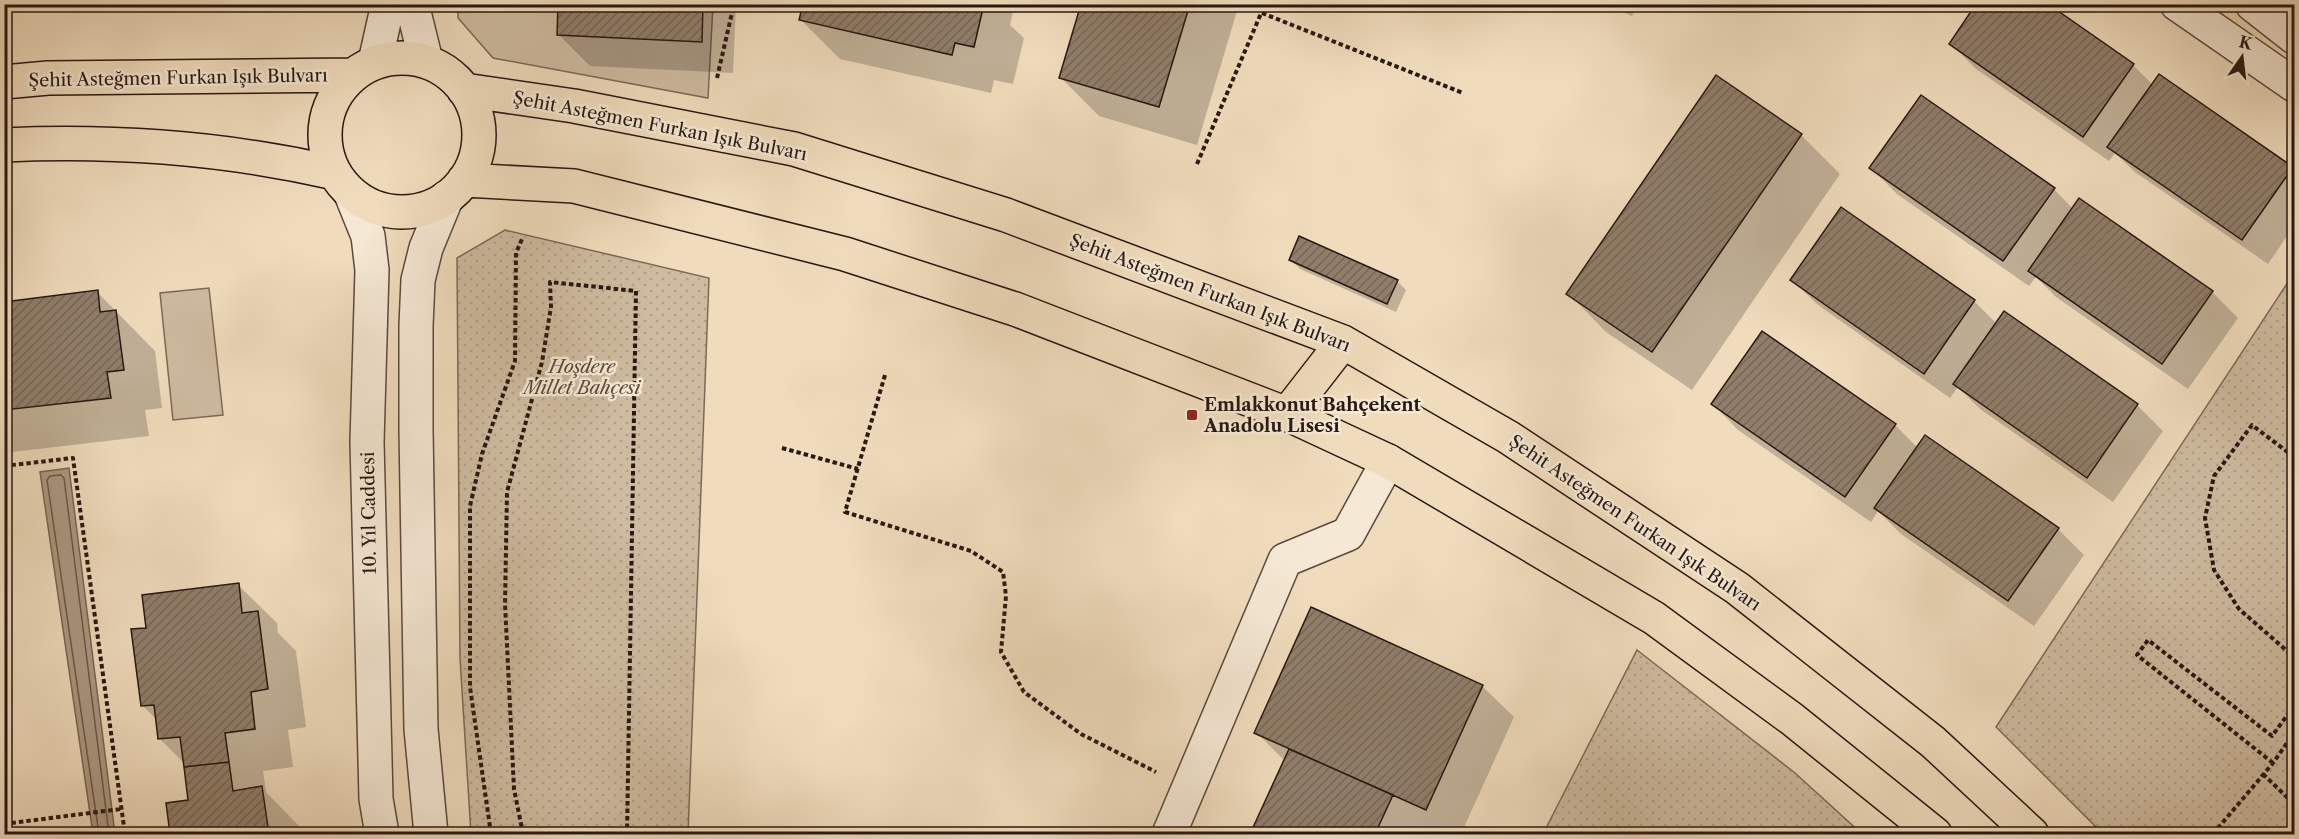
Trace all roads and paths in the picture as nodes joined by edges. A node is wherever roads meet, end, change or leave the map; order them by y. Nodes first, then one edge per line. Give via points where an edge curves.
1 (388, 4) edge
2 (412, 4) edge
3 (734, 4) edge
4 (1265, 4) edge
5 (2177, 4) edge
6 (2252, 4) edge
7 (1262, 13) junction
8 (2295, 37) edge
9 (426, 61) junction
10 (364, 69) junction
11 (717, 78) dead end
12 (4, 82) edge
13 (2295, 84) edge
14 (464, 90) junction
15 (1463, 93) dead end
16 (4, 145) edge
17 (1197, 164) dead end
18 (343, 183) junction
19 (456, 189) junction
20 (522, 239) dead end
21 (1343, 342) junction
22 (885, 375) dead end
23 (1287, 414) junction
24 (782, 448) dead end
25 (2295, 457) edge
26 (1388, 461) junction
27 (4, 466) edge
28 (858, 469) junction
29 (2295, 657) edge
30 (2295, 706) edge
31 (2295, 734) edge
32 (2273, 764) junction
33 (2264, 774) junction
34 (1189, 788) junction
35 (2295, 804) edge
36 (121, 809) junction
37 (4, 824) edge
38 (125, 834) edge
39 (382, 834) edge
40 (431, 834) edge
41 (490, 834) edge
42 (523, 834) edge
43 (627, 834) edge
44 (1169, 834) edge
45 (1935, 834) edge
46 (2032, 834) edge
47 (2213, 834) edge

1 - 10 street
2 - 9 street
3 - 11 path
4 - 7 path
5 - 13 street
6 - 8 street
7 - 15 path
7 - 17 path
9 - 10 main road via 402,57
9 - 14 main road via 447,72
10 - 12 main road, Şehit Asteğmen Furkan Işık Bulvarı
10 - 18 main road via 335,95 325,121 326,148
14 - 19 main road via 476,111 479,135 475,158
14 - 21 main road, Şehit Asteğmen Furkan Işık Bulvarı via 574,106 794,149 1006,215
16 - 18 main road via 181,147 266,158
18 - 19 main road via 375,207 402,211 426,208
18 - 39 street, 10. Yıl Caddesi via 368,236 372,270 367,442 376,799
19 - 23 main road via 574,186 845,254 1015,309
19 - 40 street via 426,248 418,280 416,326 422,729
20 - 41 path via 516,253 515,361 482,454 470,506 470,687
21 - 23 main road
21 - 46 main road, Şehit Asteğmen Furkan Işık Bulvarı via 1508,437 1737,588 1933,742
22 - 28 path
23 - 26 main road
24 - 28 path
25 - 29 path via 2252,425 2214,476 2205,518 2214,570 2238,609
26 - 34 street via 1348,534 1285,560
26 - 45 main road via 1654,618 1792,719
27 - 36 path via 72,458
28 - 34 path via 845,512 971,551 1003,572 1006,596 1001,652 1024,692 1081,734
30 - 32 path via 2272,736 2148,640 2137,655
31 - 32 path
32 - 33 path
33 - 35 path
33 - 47 path
34 - 44 street
36 - 37 path
36 - 38 path
42 - 43 path via 514,789 506,627 507,492 542,362 551,308 550,282 636,291

